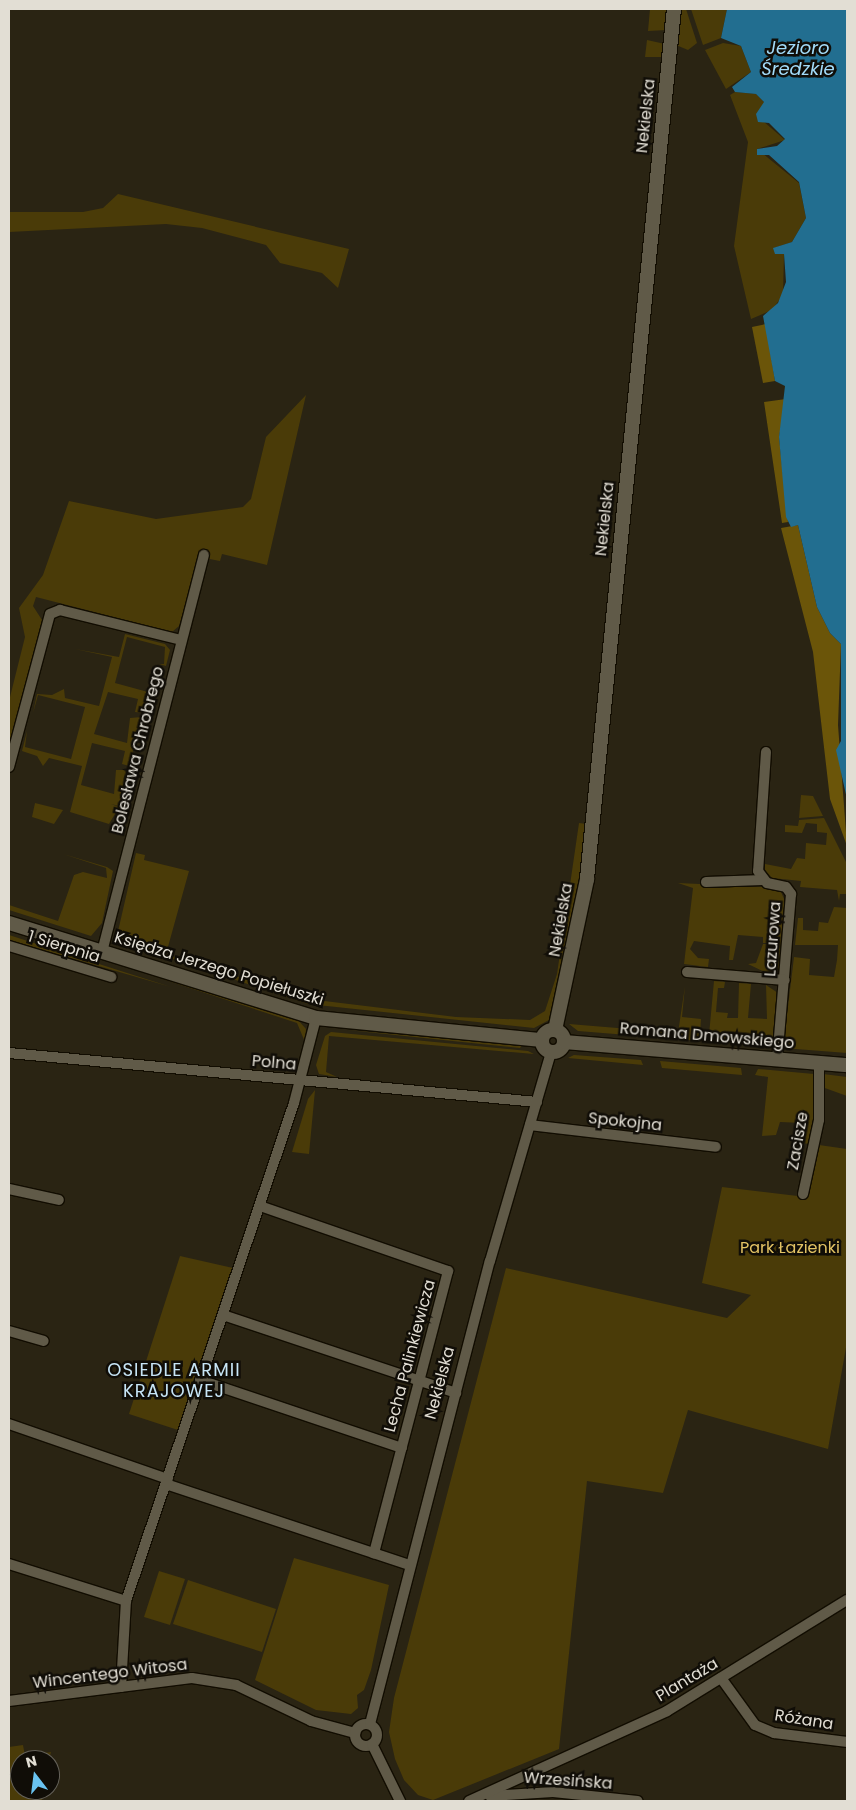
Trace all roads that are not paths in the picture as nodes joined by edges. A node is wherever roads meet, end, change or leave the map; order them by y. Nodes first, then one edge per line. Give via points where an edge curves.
1 (674, 9) edge
2 (204, 555) dead end
3 (181, 640) junction
4 (766, 752) dead end
5 (9, 767) edge
6 (763, 880) junction
7 (706, 882) dead end
8 (9, 923) edge
9 (9, 946) edge
10 (102, 952) junction
11 (686, 972) dead end
12 (112, 977) dead end
13 (785, 980) junction
14 (316, 1018) junction
15 (555, 1030) junction
16 (542, 1040) junction
17 (564, 1042) junction
18 (551, 1052) junction
19 (9, 1053) edge
20 (777, 1059) junction
21 (819, 1062) junction
22 (847, 1065) edge
23 (300, 1080) junction
24 (537, 1102) junction
25 (530, 1126) junction
26 (716, 1147) dead end
27 (9, 1189) edge
28 (803, 1194) dead end
29 (59, 1200) dead end
30 (260, 1206) junction
31 (223, 1314) junction
32 (9, 1331) edge
33 (44, 1341) dead end
34 (200, 1380) junction
35 (419, 1381) junction
36 (456, 1393) junction
37 (9, 1424) edge
38 (402, 1448) junction
39 (167, 1481) junction
40 (374, 1553) junction
41 (9, 1564) edge
42 (410, 1565) junction
43 (847, 1600) edge
44 (126, 1601) junction
45 (721, 1678) junction
46 (121, 1687) junction
47 (9, 1701) edge
48 (370, 1724) junction
49 (354, 1733) junction
50 (847, 1742) edge
51 (372, 1744) junction
52 (536, 1771) junction
53 (392, 1790) junction
54 (534, 1791) junction
55 (393, 1801) edge
56 (400, 1801) edge
57 (468, 1801) edge
58 (638, 1801) edge

1 - 15 street, Nekielska via 587,879
2 - 3 street, Bolesława Chrobrego
3 - 5 street via 53,612
3 - 10 street, Bolesława Chrobrego
4 - 6 street, Lazurowa via 758,867
6 - 7 street
6 - 13 street, Lazurowa via 786,887 791,894
8 - 10 street, Księdza Jerzego Popiełuszki
9 - 12 street, 1 Sierpnia
10 - 14 street, Księdza Jerzego Popiełuszki
11 - 13 street
13 - 20 street, Lazurowa
14 - 16 street, Księdza Jerzego Popiełuszki
14 - 23 street
15 - 16 street
15 - 17 street
16 - 18 street
17 - 18 street via 558,1051
17 - 20 street, Romana Dmowskiego
18 - 24 street, Nekielska
19 - 23 street, Polna
20 - 21 street, Romana Dmowskiego
21 - 22 street, Romana Dmowskiego
21 - 28 street, Zacisze via 819,1120
23 - 24 street, Polna
23 - 30 street
24 - 25 street, Nekielska
25 - 26 street, Spokojna
25 - 36 street, Nekielska
27 - 29 street
30 - 31 street
30 - 35 street, Lecha Palinkiewicza via 448,1272
31 - 34 street
31 - 35 street
32 - 33 street
34 - 38 street
34 - 39 street
35 - 36 street
35 - 38 street, Lecha Palinkiewicza
36 - 42 street, Nekielska
37 - 39 street
38 - 40 street, Lecha Palinkiewicza
39 - 40 street
39 - 44 street
40 - 42 street
41 - 44 street
42 - 48 street, Nekielska
43 - 45 street, Plantaża
44 - 46 street
45 - 50 street, Różana via 755,1725 774,1734
45 - 52 street, Plantaża via 667,1711
46 - 47 street, Wincentego Witosa
46 - 49 street, Wincentego Witosa via 192,1678 236,1685 311,1721
48 - 49 street via 360,1725
48 - 51 street via 376,1731
49 - 51 street via 357,1742
51 - 53 street
52 - 54 street
52 - 57 street, Plantaża
53 - 55 street
53 - 56 street
54 - 57 street, Wrzesińska
54 - 58 street, Wrzesińska

